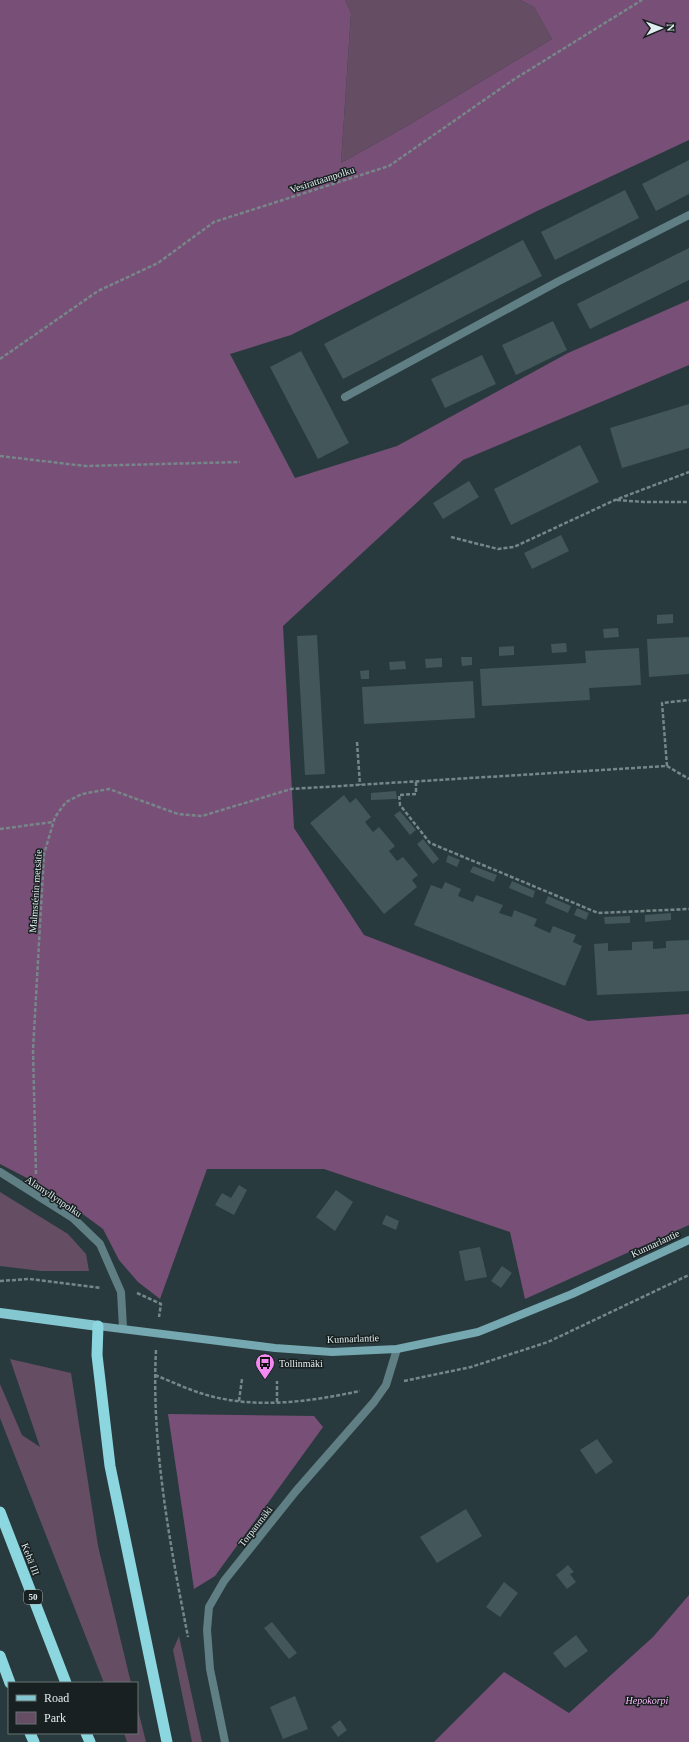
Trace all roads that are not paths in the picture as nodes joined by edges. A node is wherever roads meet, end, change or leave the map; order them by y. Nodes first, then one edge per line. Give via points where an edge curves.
1 (689, 215) edge
2 (345, 397) dead end
3 (0, 1172) edge
4 (689, 1240) edge
5 (0, 1313) edge
6 (98, 1326) junction
7 (123, 1328) junction
8 (397, 1349) junction
9 (0, 1512) edge
10 (0, 1656) edge
11 (10, 1682) edge
12 (66, 1682) edge
13 (167, 1742) edge
14 (225, 1742) edge

1 - 2 street via 559,281
3 - 7 street, Alamyllynpolku via 73,1218 100,1244 121,1292
4 - 8 main road, Kunnarlantie via 572,1294 478,1332
5 - 6 main road, Kunnarlantie
6 - 7 main road, Kunnarlantie
6 - 13 highway via 97,1355 110,1466
7 - 8 main road, Kunnarlantie via 275,1348 332,1352
8 - 14 street, Torpanmäki via 386,1385 374,1402 296,1491 224,1581 209,1607 206,1630 210,1669
9 - 12 highway, Kehä III / 50
10 - 11 highway

